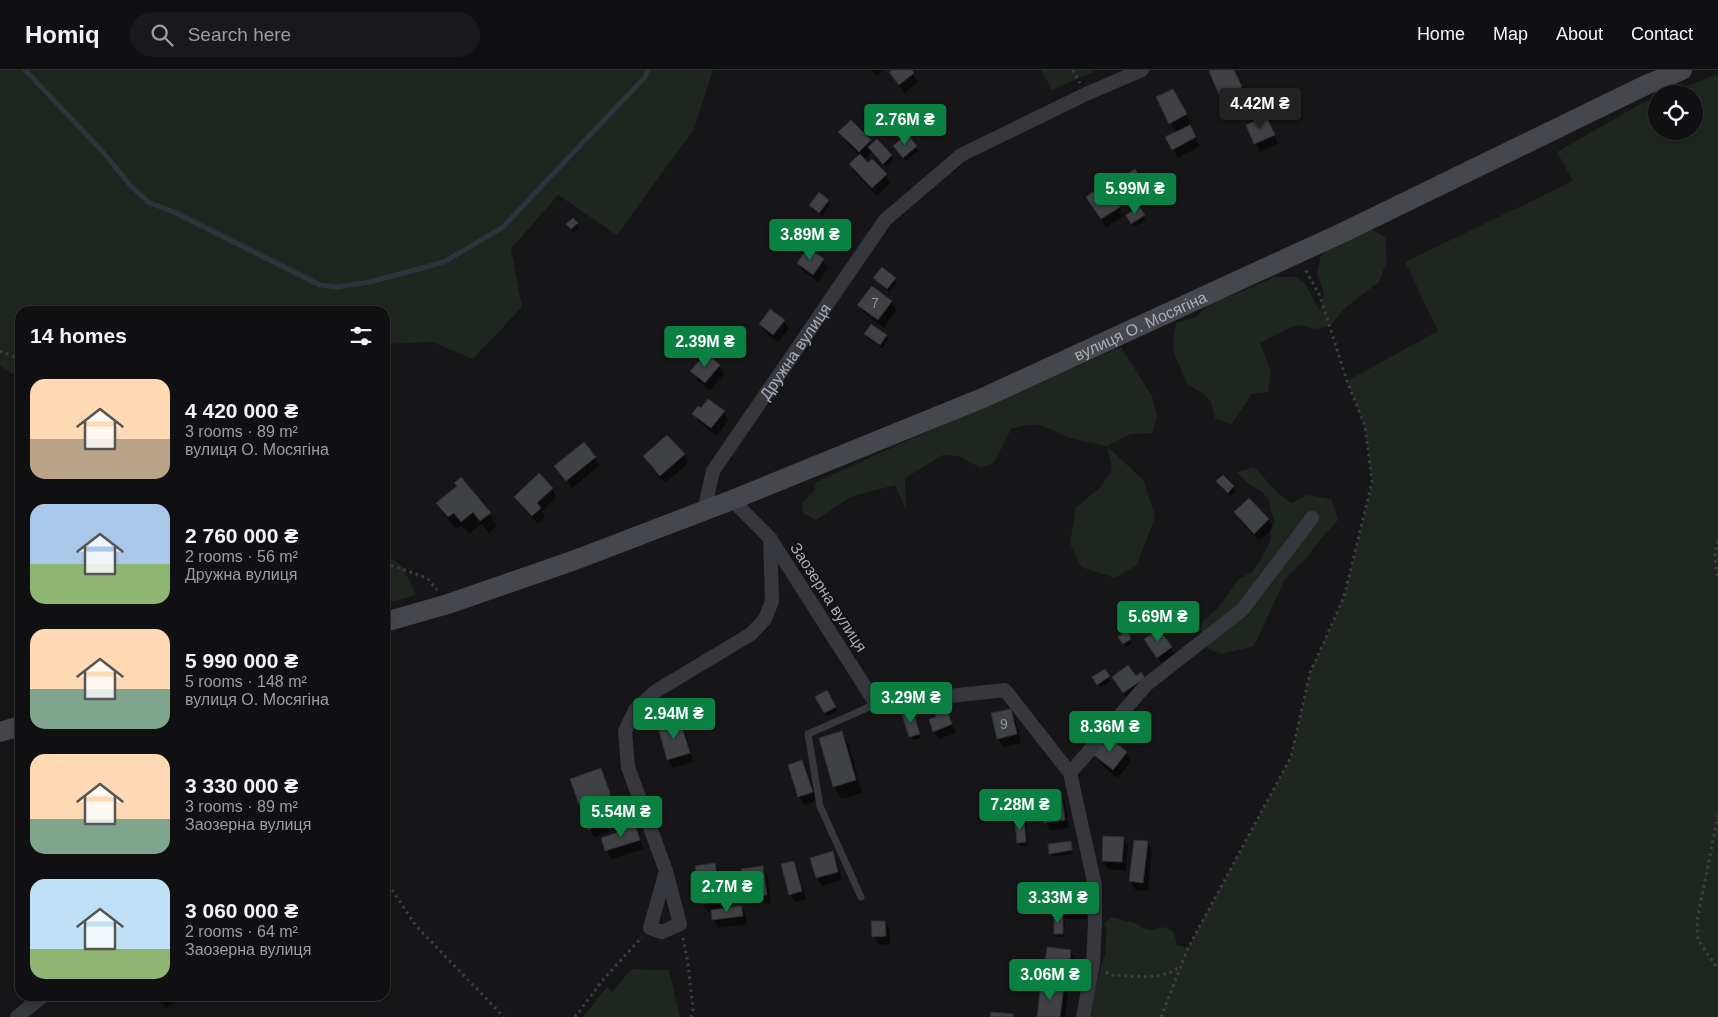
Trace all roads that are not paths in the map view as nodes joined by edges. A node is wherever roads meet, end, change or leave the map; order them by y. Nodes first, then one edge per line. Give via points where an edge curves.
1 (1142, 70) edge
2 (1682, 70) edge
3 (732, 500) junction
4 (704, 510) junction
5 (1312, 518) dead end
6 (770, 538) junction
7 (390, 621) edge
8 (876, 704) junction
9 (15, 728) edge
10 (0, 732) edge
11 (1070, 772) junction
12 (666, 871) junction
13 (861, 898) dead end
14 (36, 1001) edge
15 (17, 1017) edge
16 (1083, 1017) edge

1 - 4 street, Дружна вулиця via 961,155 885,220 713,472
2 - 3 main road, вулиця О. Мосягіна via 1296,254 985,397
3 - 4 main road, вулиця О. Мосягіна
3 - 6 street, Заозерна вулиця
4 - 7 main road via 574,560
5 - 11 street via 1242,610 1146,685
6 - 8 street, Заозерна вулиця
6 - 12 street, Заозерна вулиця via 772,601 764,619 751,634 656,692 635,710 624,731 628,767
8 - 11 street via 1006,690
8 - 13 lane via 808,734 820,806
9 - 10 main road
11 - 16 street via 1095,886 1093,963
12 - 12 street, Заозерна вулиця via 650,928 662,932 680,924
14 - 15 street

